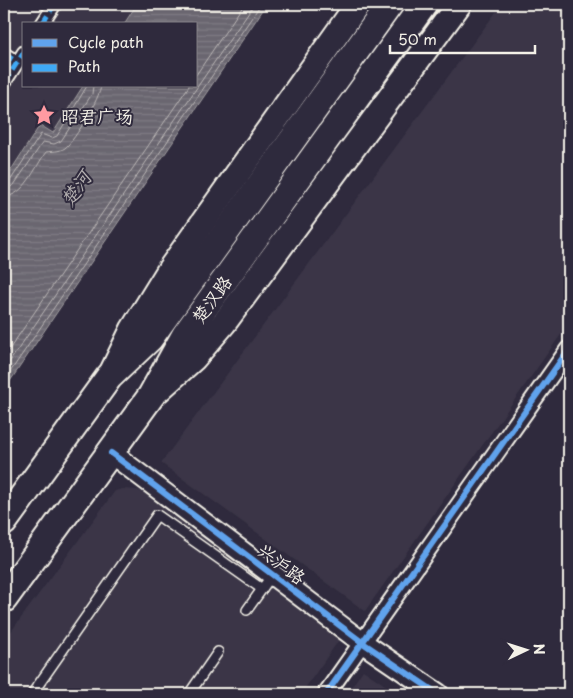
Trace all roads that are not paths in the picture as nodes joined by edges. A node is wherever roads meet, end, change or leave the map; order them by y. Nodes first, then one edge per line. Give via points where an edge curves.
1 (55, 4) edge
2 (358, 4) edge
3 (390, 4) edge
4 (424, 4) edge
5 (458, 4) edge
6 (43, 22) edge
7 (4, 54) edge
8 (20, 57) edge
9 (4, 83) edge
10 (569, 349) edge
11 (109, 377) junction
12 (151, 396) junction
13 (111, 453) junction
14 (4, 522) edge
15 (267, 582) junction
16 (4, 599) edge
17 (247, 610) dead end
18 (363, 643) junction
19 (218, 652) dead end
20 (32, 694) edge
21 (189, 694) edge
22 (326, 694) edge
23 (438, 694) edge

1 - 6 street
2 - 11 main road via 170,269 133,329
3 - 11 main road, 楚汉路 via 150,338
4 - 12 main road, 楚汉路 via 185,335
5 - 12 main road via 224,323 194,358
7 - 8 street
8 - 9 street
10 - 18 street
11 - 14 main road, 楚汉路
12 - 13 main road, 楚汉路
13 - 15 street, 兴沪路
13 - 16 main road, 楚汉路
15 - 17 lane
15 - 18 street, 兴沪路
15 - 20 lane via 157,515
18 - 22 street
18 - 23 street, 兴沪路
19 - 21 lane

